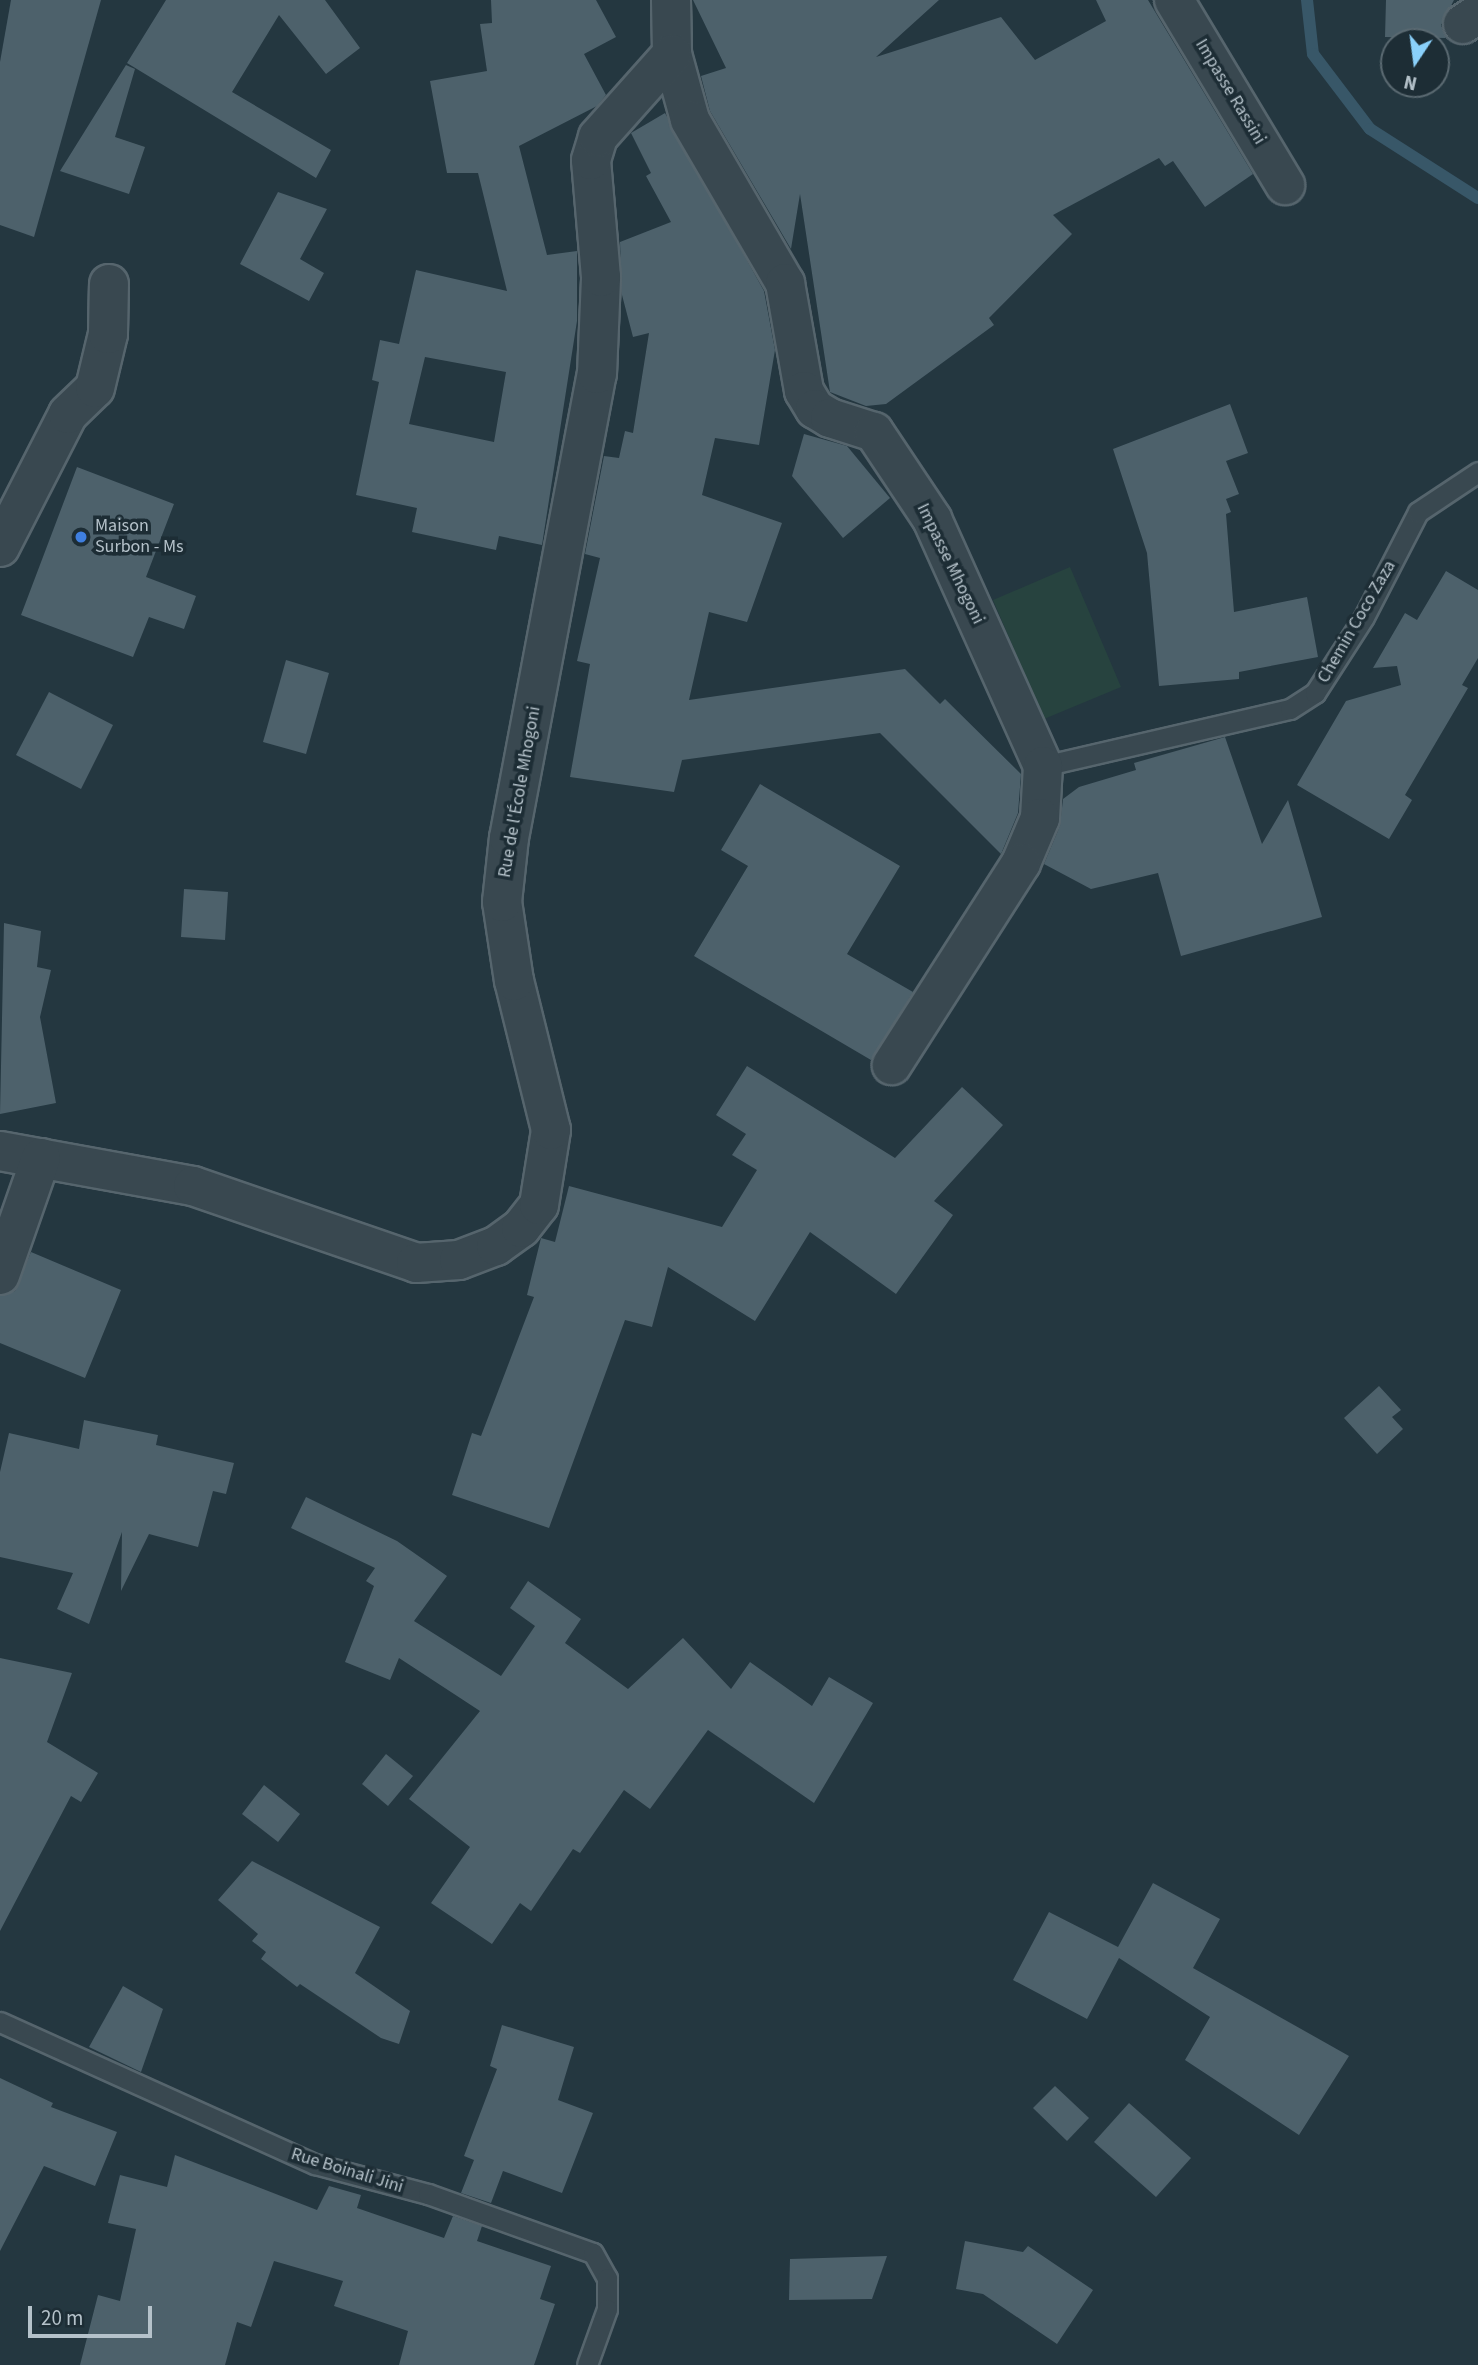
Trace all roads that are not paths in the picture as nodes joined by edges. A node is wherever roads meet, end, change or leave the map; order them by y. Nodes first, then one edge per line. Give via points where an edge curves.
1 (671, 0) edge
2 (1174, 0) edge
3 (672, 54) junction
4 (1285, 186) dead end
5 (109, 284) dead end
6 (1478, 472) edge
7 (0, 547) edge
8 (1043, 766) junction
9 (892, 1065) dead end
10 (0, 1150) edge
11 (41, 1158) junction
12 (0, 1275) edge
13 (0, 2022) edge
14 (587, 2365) edge

1 - 3 street
2 - 4 street, Impasse Rassini
3 - 8 street, Impasse Mhogoni via 690,120 785,283 804,391 815,409 830,418 874,432 932,519
3 - 11 street, Rue de l'École Mhogoni via 598,136 592,160 601,289 597,374 509,838 502,902 514,981 551,1130 539,1205 521,1228 496,1246 458,1260 416,1263 193,1186
5 - 7 street via 108,334 95,388 68,414
6 - 8 lane, Chemin Coco Zaza via 1418,512 1364,617 1315,693 1290,709
8 - 9 street, Impasse Mhogoni via 1040,818 1021,863
10 - 11 street, Rue de l'École Mhogoni
11 - 12 street
13 - 14 lane, Rue Boinali Jini via 315,2164 428,2194 593,2253 607,2277 607,2309

